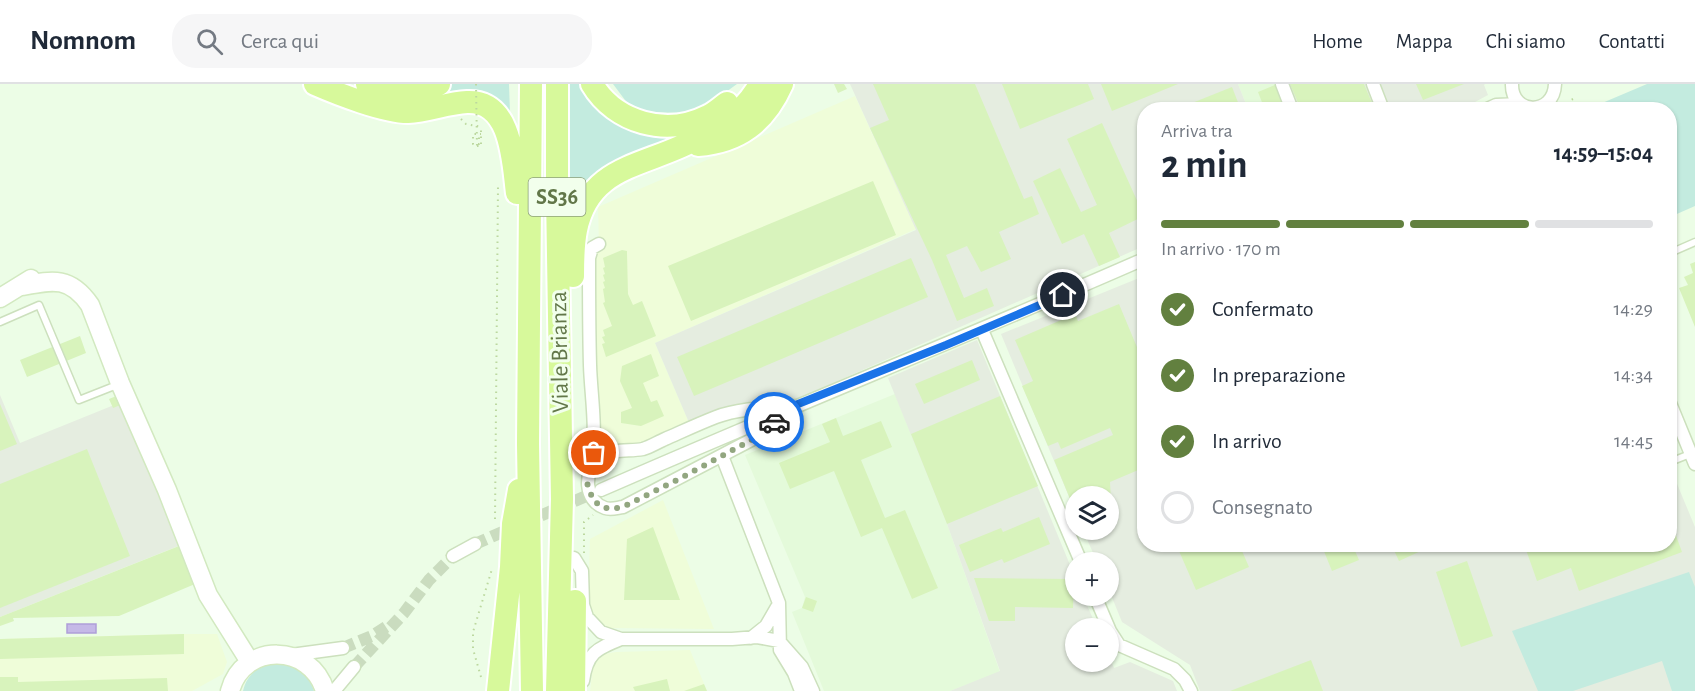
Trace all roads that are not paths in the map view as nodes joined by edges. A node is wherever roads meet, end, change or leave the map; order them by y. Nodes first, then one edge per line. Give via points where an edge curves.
1 (315, 84) edge
2 (367, 84) edge
3 (439, 84) edge
4 (517, 84) edge
5 (531, 84) edge
6 (557, 84) edge
7 (591, 84) edge
8 (744, 84) edge
9 (760, 84) edge
10 (782, 84) edge
11 (1282, 84) edge
12 (1372, 84) edge
13 (1512, 85) edge
14 (1289, 102) edge
15 (1380, 102) edge
16 (1496, 102) edge
17 (1521, 102) edge
18 (681, 147) junction
19 (517, 193) junction
20 (1695, 243) edge
21 (599, 244) dead end
22 (1677, 250) edge
23 (528, 261) junction
24 (1137, 262) edge
25 (22, 286) junction
26 (0, 298) edge
27 (559, 309) junction
28 (0, 322) edge
29 (982, 330) junction
30 (120, 383) junction
31 (793, 406) junction
32 (1677, 420) edge
33 (594, 425) junction
34 (146, 440) junction
35 (528, 444) junction
36 (621, 449) junction
37 (722, 456) junction
38 (1693, 458) edge
39 (1677, 461) edge
40 (589, 470) junction
41 (601, 490) tunnel mouth
42 (562, 499) junction
43 (475, 544) tunnel mouth
44 (1077, 552) edge
45 (453, 556) tunnel mouth
46 (574, 558) junction
47 (531, 595) junction
48 (779, 603) junction
49 (1099, 606) edge
50 (751, 638) junction
51 (621, 639) junction
52 (780, 646) junction
53 (343, 648) tunnel mouth
54 (290, 655) junction
55 (250, 662) junction
56 (354, 668) tunnel mouth
57 (490, 686) edge
58 (230, 691) edge
59 (325, 691) edge
60 (334, 691) edge
61 (519, 691) edge
62 (532, 691) edge
63 (557, 691) edge
64 (574, 691) edge
65 (581, 691) edge
66 (801, 691) edge
67 (813, 691) edge
68 (1191, 691) edge

1 - 19 highway via 405,112 470,101 486,106 496,113 508,132
2 - 3 highway via 408,95
4 - 19 highway
5 - 23 highway, Viale Brianza / SS36
6 - 27 highway, Viale Brianza / SS36
7 - 8 highway via 604,101 627,117 660,126 708,117 730,101
9 - 18 highway via 737,114
10 - 18 highway via 754,125 719,144
11 - 14 street
12 - 15 street
13 - 16 street
13 - 17 street via 1513,96
18 - 27 highway via 620,170 598,186 579,217 573,289
19 - 23 highway via 518,218
20 - 22 lane
21 - 33 street via 592,248 589,258
23 - 35 highway, Viale Brianza / SS36
24 - 29 street
25 - 26 street
25 - 30 street via 61,281 84,296
25 - 34 street via 45,272 61,271 88,283 99,301
27 - 42 highway, Viale Brianza / SS36
28 - 30 lane via 39,305 79,400
29 - 31 street
29 - 44 street
30 - 34 street
31 - 36 street via 718,416 643,448
31 - 37 street via 755,438
31 - 41 street
32 - 38 street
33 - 36 street via 600,444
33 - 40 street via 594,453
34 - 55 street via 208,595
35 - 47 highway, Viale Brianza / SS36
35 - 57 highway
36 - 40 street via 597,460
37 - 40 street via 623,507 611,509 593,500 587,483
37 - 48 street
38 - 39 lane
42 - 46 highway
42 - 63 highway, Viale Brianza / SS36
43 - 45 street
46 - 51 street via 582,571 587,617 601,632
46 - 64 highway
47 - 61 highway via 519,658
47 - 62 highway, Viale Brianza / SS36
48 - 50 street via 766,626
48 - 52 street
49 - 68 street via 1119,645 1174,669
50 - 51 street
50 - 52 street
51 - 65 street via 600,648 588,659
52 - 66 street
52 - 67 street via 802,667
53 - 54 street
54 - 55 street via 261,656
54 - 59 street via 313,669
55 - 58 street via 238,674
56 - 60 street

